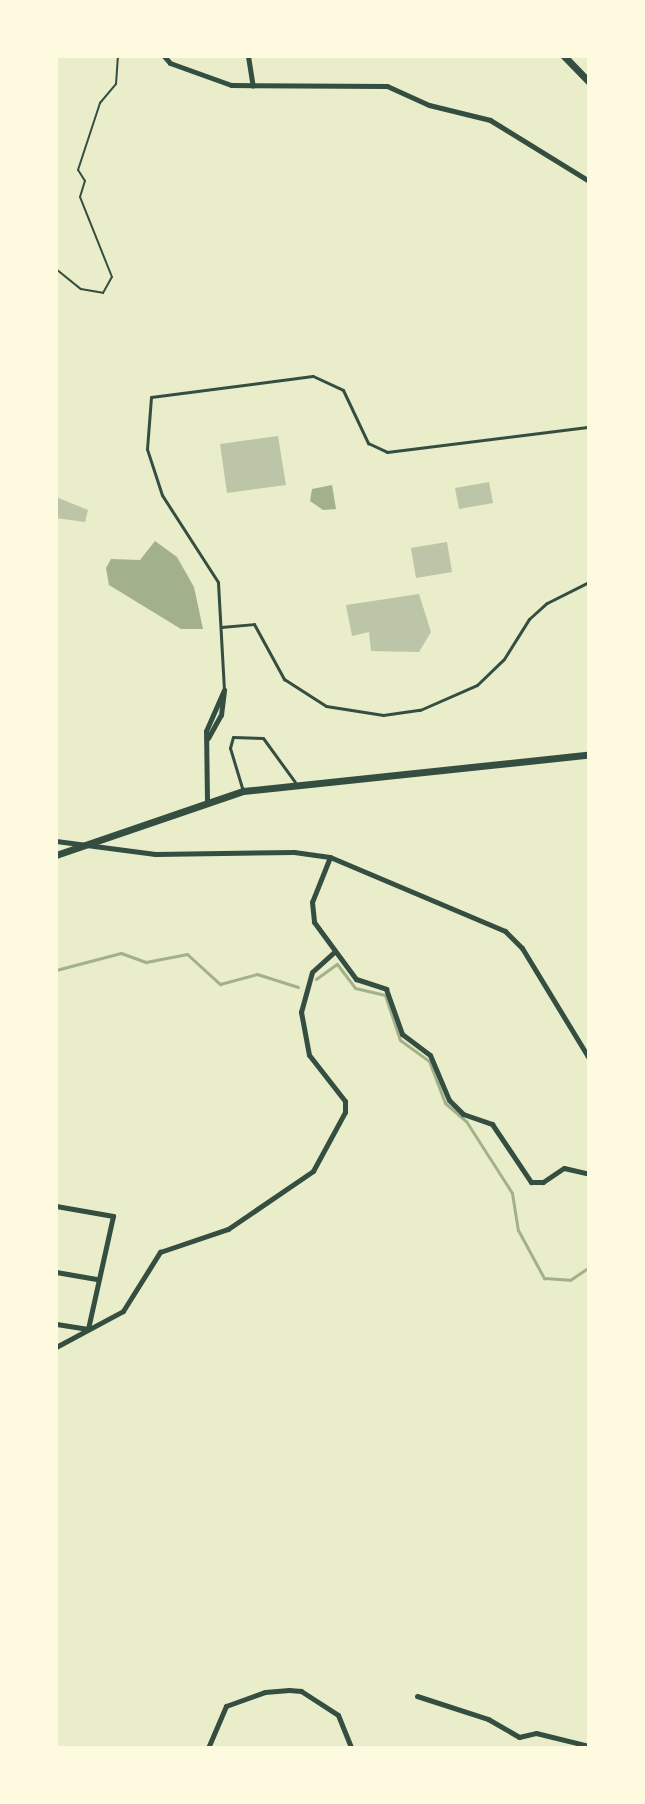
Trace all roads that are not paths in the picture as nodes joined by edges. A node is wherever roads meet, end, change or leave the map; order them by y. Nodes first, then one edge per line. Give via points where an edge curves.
1 (164, 56) edge
2 (248, 56) edge
3 (564, 56) edge
4 (589, 82) edge
5 (253, 86) junction
6 (589, 181) edge
7 (589, 427) edge
8 (589, 582) edge
9 (221, 627) junction
10 (224, 690) joint
11 (587, 755) dead end
12 (295, 782) junction
13 (243, 791) junction
14 (207, 800) junction
15 (56, 841) edge
16 (81, 847) junction
17 (56, 855) edge
18 (330, 857) junction
19 (334, 952) junction
20 (589, 1058) edge
21 (589, 1174) edge
22 (56, 1206) edge
23 (56, 1272) edge
24 (96, 1279) junction
25 (56, 1324) edge
26 (88, 1329) junction
27 (56, 1347) edge
28 (417, 1696) dead end
29 (589, 1746) edge
30 (208, 1748) edge
31 (351, 1748) edge

1 - 5 street via 170,63 231,85
2 - 5 street
3 - 4 street
5 - 6 street via 387,86 429,105 490,120
7 - 9 lane via 387,452 368,443 343,390 313,376 151,397 149,457 162,495 218,582
8 - 9 lane via 547,603 529,619 504,659 477,685 420,710 383,715 326,706 284,679 254,624
9 - 10 lane
10 - 14 street via 208,722
11 - 12 street via 521,766
12 - 13 street
12 - 13 lane via 263,738 233,737 230,748
13 - 14 street
14 - 16 street
15 - 16 street
16 - 17 street
16 - 18 street via 155,854 294,852
18 - 19 street via 312,902 314,922
18 - 20 street via 505,931 522,948
19 - 21 street via 356,979 386,989 402,1034 430,1055 449,1100 463,1114 492,1124 531,1182 543,1182 564,1168
19 - 26 street via 312,972 301,1012 309,1055 345,1101 345,1112 313,1171 228,1229 160,1252 123,1311
22 - 24 street via 113,1216
23 - 24 street
24 - 26 street
25 - 26 street
26 - 27 street
28 - 29 street via 488,1719 519,1737 536,1733
30 - 31 street via 226,1706 289,1690 301,1691 338,1715

